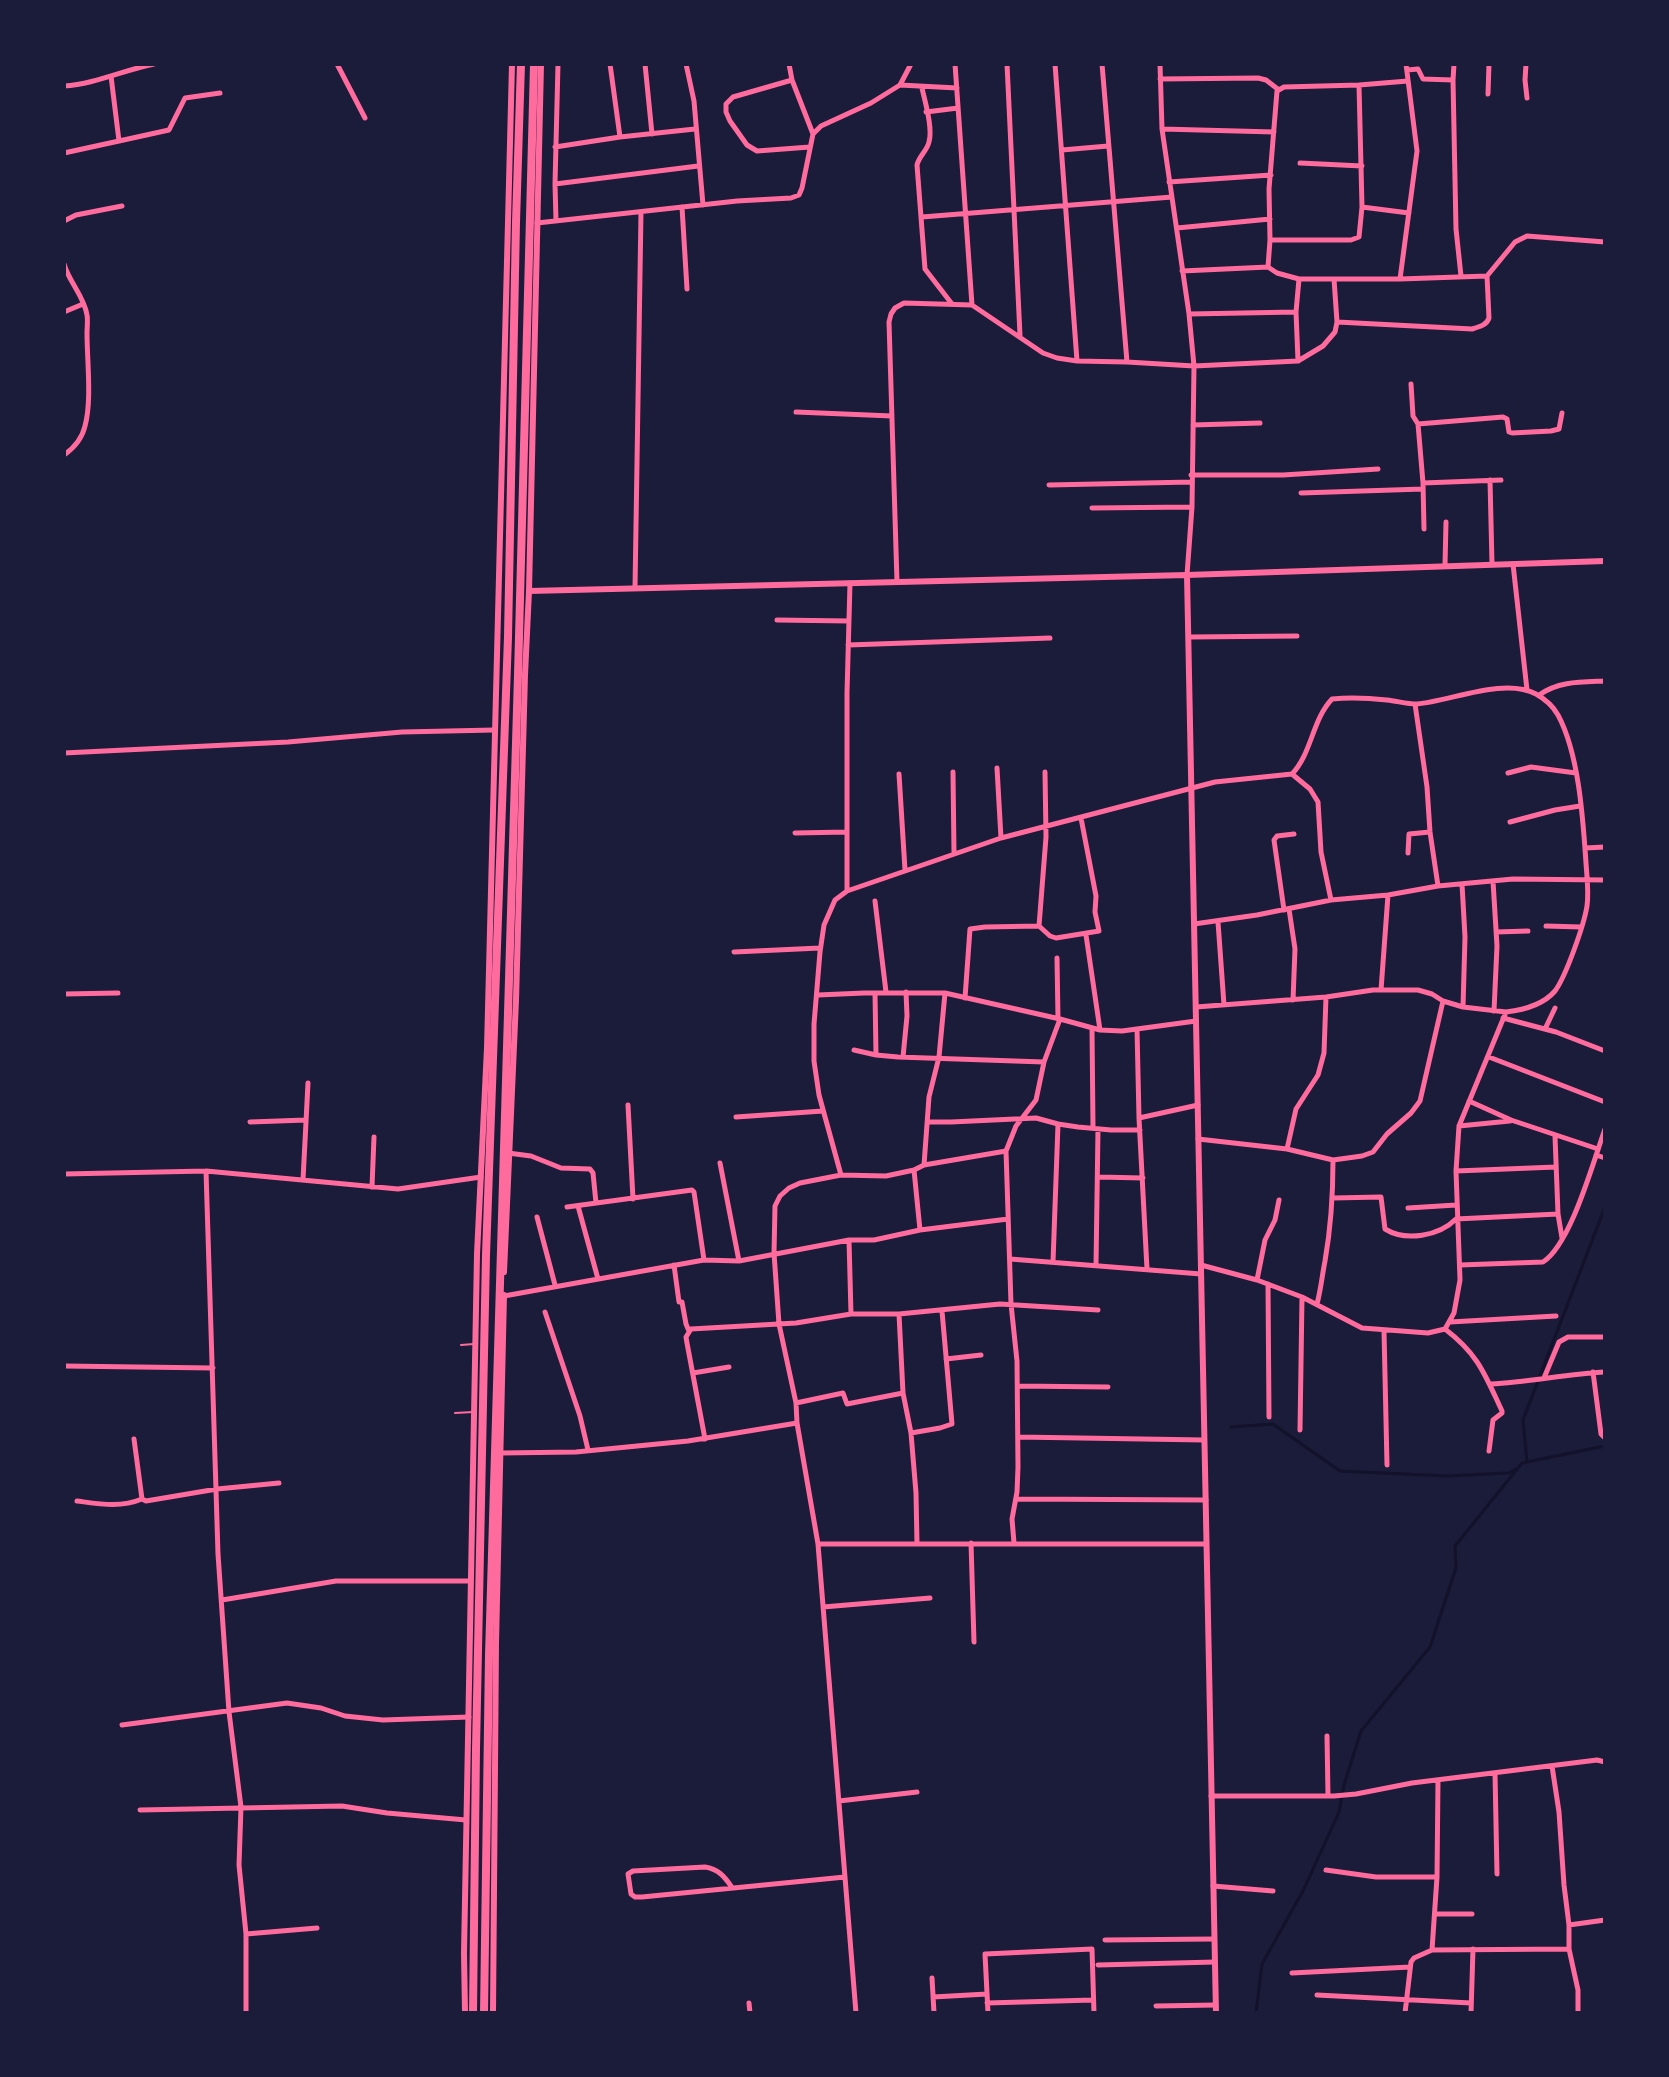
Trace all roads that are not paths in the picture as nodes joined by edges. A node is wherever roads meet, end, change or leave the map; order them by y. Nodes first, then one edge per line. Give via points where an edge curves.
1 (154, 64) edge
2 (337, 64) edge
3 (512, 64) edge
4 (521, 64) edge
5 (534, 64) edge
6 (541, 64) edge
7 (558, 64) edge
8 (610, 64) edge
9 (645, 64) edge
10 (686, 64) edge
11 (789, 64) edge
12 (911, 64) edge
13 (955, 64) edge
14 (1007, 64) edge
15 (1055, 64) edge
16 (1102, 64) edge
17 (1160, 64) edge
18 (1454, 64) edge
19 (1489, 64) edge
20 (1526, 64) edge
21 (1406, 67) edge
22 (111, 76) junction
23 (521, 77) junction
24 (533, 78) junction
25 (1160, 79) junction
26 (792, 80) junction
27 (1453, 80) junction
28 (1408, 81) junction
29 (900, 85) junction
30 (1359, 85) junction
31 (64, 86) edge
32 (922, 88) junction
33 (957, 88) junction
34 (1279, 90) junction
35 (220, 93) dead end
36 (1488, 94) dead end
37 (1527, 98) dead end
38 (520, 108) junction
39 (532, 108) junction
40 (958, 108) junction
41 (926, 112) junction
42 (365, 118) dead end
43 (695, 129) junction
44 (1162, 129) junction
45 (1274, 132) junction
46 (652, 134) junction
47 (813, 134) junction
48 (620, 137) junction
49 (119, 141) junction
50 (1108, 146) junction
51 (555, 147) junction
52 (810, 147) junction
53 (1062, 150) junction
54 (64, 153) edge
55 (1300, 163) dead end
56 (698, 166) junction
57 (1362, 166) junction
58 (1271, 175) junction
59 (1169, 182) junction
60 (555, 184) junction
61 (1172, 197) junction
62 (1113, 201) junction
63 (533, 203) junction
64 (703, 205) junction
65 (1066, 205) junction
66 (122, 206) dead end
67 (682, 207) junction
68 (1362, 207) junction
69 (1014, 209) junction
70 (641, 212) junction
71 (966, 213) junction
72 (1409, 213) junction
73 (922, 217) junction
74 (1270, 219) junction
75 (64, 221) edge
76 (556, 221) junction
77 (512, 222) junction
78 (536, 223) junction
79 (1177, 228) junction
80 (1270, 240) junction
81 (1605, 242) edge
82 (64, 264) edge
83 (1268, 267) junction
84 (1182, 271) junction
85 (1461, 276) junction
86 (1487, 276) junction
87 (1299, 279) junction
88 (1334, 279) junction
89 (1400, 279) junction
90 (687, 289) dead end
91 (83, 304) junction
92 (952, 304) junction
93 (972, 305) junction
94 (64, 312) edge
95 (1296, 312) junction
96 (1189, 314) junction
97 (1337, 322) junction
98 (1020, 336) junction
99 (1077, 361) junction
100 (1298, 361) junction
101 (1127, 362) junction
102 (1194, 366) junction
103 (1411, 384) dead end
104 (796, 412) dead end
105 (1562, 413) dead end
106 (892, 416) junction
107 (1260, 423) dead end
108 (1418, 424) junction
109 (1193, 425) junction
110 (64, 455) edge
111 (1378, 469) dead end
112 (1192, 478) junction
113 (1490, 480) junction
114 (1501, 480) dead end
115 (1049, 485) dead end
116 (1423, 486) junction
117 (1301, 493) dead end
118 (1192, 507) junction
119 (1092, 508) dead end
120 (1446, 522) dead end
121 (1424, 529) dead end
122 (1605, 561) edge
123 (1492, 564) junction
124 (1513, 564) junction
125 (1445, 565) junction
126 (1187, 575) junction
127 (897, 582) junction
128 (850, 583) junction
129 (635, 588) junction
130 (529, 591) junction
131 (777, 620) dead end
132 (849, 621) junction
133 (1297, 636) dead end
134 (503, 637) junction
135 (1189, 637) junction
136 (1050, 638) dead end
137 (848, 645) junction
138 (521, 675) junction
139 (1605, 681) edge
140 (1527, 690) junction
141 (1539, 695) junction
142 (1415, 704) junction
143 (494, 730) junction
144 (64, 753) edge
145 (997, 768) dead end
146 (953, 772) dead end
147 (1045, 772) dead end
148 (1508, 773) dead end
149 (1576, 773) junction
150 (899, 774) dead end
151 (1292, 774) junction
152 (1191, 788) junction
153 (1580, 806) junction
154 (1081, 818) junction
155 (1510, 822) dead end
156 (1046, 828) junction
157 (847, 832) junction
158 (1430, 832) junction
159 (795, 833) dead end
160 (1294, 834) dead end
161 (1001, 838) junction
162 (1605, 847) edge
163 (1585, 848) junction
164 (954, 853) junction
165 (1408, 853) dead end
166 (905, 870) junction
167 (1605, 880) edge
168 (1493, 881) junction
169 (1587, 881) junction
170 (1462, 884) junction
171 (1438, 886) junction
172 (847, 891) junction
173 (1388, 895) junction
174 (1331, 900) junction
175 (875, 901) dead end
176 (1286, 910) junction
177 (1218, 922) junction
178 (1194, 924) junction
179 (1039, 926) junction
180 (1546, 926) dead end
181 (1581, 927) junction
182 (1528, 931) dead end
183 (1496, 932) junction
184 (1086, 935) junction
185 (820, 948) junction
186 (734, 952) dead end
187 (1057, 958) dead end
188 (1381, 990) junction
189 (886, 992) junction
190 (906, 992) junction
191 (118, 993) dead end
192 (875, 993) junction
193 (945, 993) junction
194 (64, 994) edge
195 (818, 995) junction
196 (1326, 997) junction
197 (965, 998) junction
198 (1293, 1000) junction
199 (1443, 1001) junction
200 (1224, 1005) junction
201 (1196, 1007) junction
202 (1463, 1007) junction
203 (1555, 1008) dead end
204 (1494, 1011) junction
205 (1505, 1015) junction
206 (1059, 1019) junction
207 (1196, 1021) junction
208 (1092, 1029) junction
209 (1137, 1029) junction
210 (1545, 1029) junction
211 (1100, 1030) junction
212 (854, 1050) dead end
213 (1605, 1051) edge
214 (876, 1055) junction
215 (903, 1057) junction
216 (939, 1057) junction
217 (1489, 1057) junction
218 (1044, 1062) junction
219 (308, 1083) dead end
220 (1469, 1101) junction
221 (1605, 1102) edge
222 (628, 1105) dead end
223 (1198, 1105) junction
224 (823, 1111) junction
225 (736, 1117) dead end
226 (1024, 1117) junction
227 (1139, 1118) junction
228 (306, 1120) junction
229 (1511, 1120) junction
230 (250, 1122) dead end
231 (928, 1122) junction
232 (1058, 1124) junction
233 (1459, 1126) junction
234 (1096, 1128) junction
235 (1605, 1129) edge
236 (1140, 1130) junction
237 (1555, 1136) junction
238 (374, 1137) dead end
239 (1198, 1139) junction
240 (1287, 1149) junction
241 (1006, 1151) junction
242 (1597, 1152) junction
243 (508, 1153) junction
244 (1605, 1158) edge
245 (1333, 1160) junction
246 (720, 1163) dead end
247 (924, 1165) junction
248 (1556, 1167) junction
249 (914, 1170) junction
250 (206, 1171) junction
251 (1456, 1171) junction
252 (64, 1174) edge
253 (841, 1175) junction
254 (481, 1177) junction
255 (1098, 1177) junction
256 (1143, 1178) junction
257 (303, 1180) junction
258 (372, 1187) junction
259 (1333, 1198) junction
260 (633, 1199) junction
261 (1279, 1200) dead end
262 (596, 1203) junction
263 (1456, 1205) junction
264 (578, 1206) junction
265 (567, 1207) dead end
266 (1408, 1208) dead end
267 (1558, 1214) junction
268 (537, 1217) dead end
269 (1008, 1219) junction
270 (1456, 1219) junction
271 (920, 1230) junction
272 (1562, 1238) junction
273 (849, 1240) junction
274 (774, 1253) junction
275 (482, 1255) junction
276 (1010, 1259) junction
277 (704, 1260) junction
278 (739, 1261) junction
279 (1053, 1262) junction
280 (674, 1265) junction
281 (1096, 1265) junction
282 (1201, 1265) junction
283 (1460, 1265) junction
284 (1147, 1269) junction
285 (1201, 1274) junction
286 (598, 1279) junction
287 (1257, 1280) junction
288 (1268, 1284) junction
289 (555, 1285) junction
290 (504, 1296) junction
291 (1302, 1297) junction
292 (1011, 1304) junction
293 (1316, 1305) junction
294 (1098, 1310) dead end
295 (942, 1311) junction
296 (545, 1312) dead end
297 (851, 1314) junction
298 (899, 1314) junction
299 (1556, 1316) dead end
300 (1450, 1322) junction
301 (779, 1324) junction
302 (1445, 1329) junction
303 (689, 1331) junction
304 (1384, 1331) junction
305 (1605, 1337) edge
306 (475, 1344) junction
307 (461, 1345) dead end
308 (981, 1355) dead end
309 (946, 1359) junction
310 (64, 1366) edge
311 (729, 1367) dead end
312 (213, 1368) junction
313 (1593, 1372) junction
314 (1605, 1372) edge
315 (693, 1373) junction
316 (1542, 1379) junction
317 (1491, 1384) junction
318 (1018, 1386) junction
319 (1108, 1387) dead end
320 (903, 1393) junction
321 (796, 1403) junction
322 (474, 1412) junction
323 (455, 1413) dead end
324 (1269, 1417) dead end
325 (797, 1423) junction
326 (1300, 1430) dead end
327 (911, 1433) junction
328 (1018, 1437) junction
329 (1605, 1438) edge
330 (134, 1439) dead end
331 (705, 1439) junction
332 (1204, 1440) junction
333 (588, 1450) junction
334 (1489, 1451) dead end
335 (501, 1453) junction
336 (1387, 1465) dead end
337 (279, 1483) dead end
338 (217, 1489) junction
339 (142, 1499) junction
340 (1016, 1499) junction
341 (1206, 1500) junction
342 (77, 1501) dead end
343 (497, 1520) junction
344 (476, 1521) junction
345 (971, 1543) junction
346 (1014, 1543) junction
347 (818, 1544) junction
348 (917, 1544) junction
349 (1206, 1544) junction
350 (471, 1581) junction
351 (930, 1598) dead end
352 (222, 1600) junction
353 (823, 1607) junction
354 (478, 1621) junction
355 (490, 1623) junction
356 (974, 1642) dead end
357 (478, 1653) junction
358 (489, 1655) junction
359 (229, 1712) junction
360 (469, 1717) junction
361 (122, 1725) dead end
362 (1327, 1736) dead end
363 (1605, 1762) edge
364 (1552, 1766) junction
365 (1495, 1773) junction
366 (1438, 1780) junction
367 (917, 1792) dead end
368 (1211, 1796) junction
369 (1331, 1796) junction
370 (839, 1801) junction
371 (241, 1807) junction
372 (140, 1810) dead end
373 (466, 1820) junction
374 (1326, 1870) dead end
375 (1497, 1874) dead end
376 (845, 1877) junction
377 (1437, 1877) junction
378 (731, 1886) junction
379 (1213, 1886) junction
380 (1273, 1891) dead end
381 (1435, 1914) junction
382 (1472, 1914) dead end
383 (1605, 1920) edge
384 (1569, 1925) junction
385 (317, 1928) dead end
386 (246, 1934) junction
387 (1214, 1939) junction
388 (1105, 1940) dead end
389 (1473, 1949) junction
390 (1569, 1949) junction
391 (1432, 1950) junction
392 (1215, 1962) junction
393 (1098, 1965) dead end
394 (1410, 1967) junction
395 (1292, 1973) dead end
396 (932, 1978) dead end
397 (987, 1994) junction
398 (1317, 1995) dead end
399 (933, 1997) junction
400 (1093, 2000) junction
401 (1407, 2000) junction
402 (749, 2003) dead end
403 (987, 2003) junction
404 (1471, 2003) junction
405 (1156, 2006) dead end
406 (1216, 2009) edge
407 (246, 2013) edge
408 (465, 2013) edge
409 (473, 2013) edge
410 (484, 2013) edge
411 (493, 2013) edge
412 (750, 2013) edge
413 (856, 2013) edge
414 (934, 2013) edge
415 (988, 2013) edge
416 (1094, 2013) edge
417 (1405, 2013) edge
418 (1471, 2013) edge
419 (1578, 2013) edge

1 - 22 street
2 - 42 street
3 - 77 street
4 - 23 highway
5 - 24 highway
6 - 63 street
7 - 51 street
8 - 48 street
9 - 46 street
10 - 43 street
11 - 26 street
12 - 29 street
13 - 33 street
14 - 69 street
15 - 53 street
16 - 50 street
17 - 25 street
18 - 27 street
19 - 36 street
20 - 37 street
21 - 27 street via 1418,69 1426,80
21 - 28 street
22 - 31 street
22 - 49 street
23 - 24 highway
23 - 38 highway
24 - 39 highway
25 - 34 street via 1258,78
25 - 44 street
26 - 47 street
26 - 52 street via 733,97 726,112 747,145 757,151
27 - 85 street
28 - 30 street
28 - 72 street via 1417,151
29 - 32 street
29 - 47 street
30 - 34 street
30 - 57 street
32 - 33 street
32 - 41 street
33 - 40 street
34 - 45 street
35 - 49 street via 185,98 169,130
38 - 39 highway
38 - 77 highway
39 - 63 highway
40 - 41 street
40 - 71 street
41 - 73 street via 929,145 917,165
43 - 46 street
43 - 56 street
44 - 45 street
44 - 59 street
45 - 58 street
46 - 48 street
47 - 52 street
48 - 51 street
49 - 54 street
50 - 53 street
50 - 62 street
51 - 60 street
52 - 64 street via 799,195
53 - 65 street
55 - 57 street
56 - 60 street
56 - 64 street
57 - 68 street
58 - 59 street
58 - 74 street
59 - 61 street
60 - 76 street
61 - 62 street
61 - 79 street
62 - 65 street
62 - 101 street
63 - 78 street
63 - 138 highway
64 - 67 street
65 - 69 street
65 - 99 street
66 - 75 street
67 - 70 street
67 - 90 street
68 - 72 street
68 - 80 street via 1360,234 1354,240
69 - 71 street
69 - 98 street
70 - 76 street
70 - 129 street
71 - 73 street
71 - 93 street
72 - 89 street
73 - 92 street via 925,269
74 - 79 street
74 - 80 street
76 - 78 street
77 - 134 highway
78 - 130 street
79 - 84 street
80 - 83 street
81 - 86 street via 1523,236
82 - 91 street
83 - 84 street
83 - 87 street
84 - 96 street
85 - 86 street
85 - 89 street
86 - 97 street via 1489,318 1479,327
87 - 88 street
87 - 95 street
88 - 89 street
88 - 97 street
91 - 94 street
91 - 110 street via 86,426
92 - 93 street
92 - 106 street via 904,303 891,314
93 - 98 street
95 - 96 street
95 - 100 street
96 - 102 street
97 - 100 street via 1323,346
98 - 99 street via 1043,353
99 - 101 street
100 - 102 street
101 - 102 street
102 - 109 street
103 - 108 street
104 - 106 street
105 - 108 street via 1559,429 1551,431 1512,433 1503,417
106 - 127 street
107 - 109 street
108 - 116 street
109 - 112 street
111 - 112 street
112 - 115 street
112 - 118 street
113 - 114 street
113 - 116 street
113 - 123 street
116 - 117 street
116 - 121 street
118 - 119 street
118 - 126 street
120 - 125 street
122 - 124 street
123 - 124 street
123 - 125 street
124 - 140 street
125 - 126 street
126 - 127 street
126 - 135 street
127 - 128 street
128 - 129 street
128 - 132 street
129 - 130 street
130 - 138 street
131 - 132 street
132 - 137 street
133 - 135 street
134 - 143 street
134 - 275 highway
135 - 152 street
136 - 137 street
137 - 157 street
138 - 243 street
138 - 343 highway
139 - 141 street via 1565,683
140 - 141 street
140 - 142 street via 1501,689
141 - 149 street via 1558,716
142 - 151 street via 1332,699
142 - 158 street
143 - 144 street
143 - 254 street
145 - 161 street
146 - 164 street
147 - 156 street
148 - 149 street via 1531,767
149 - 153 street
150 - 166 street
151 - 152 street
151 - 174 street via 1318,802
152 - 154 street
152 - 178 street
153 - 155 street
153 - 163 street
154 - 156 street
154 - 184 street via 1099,931
156 - 161 street
156 - 179 street
157 - 159 street
157 - 172 street
158 - 165 street via 1409,834
158 - 171 street
160 - 176 street via 1274,840
161 - 164 street
162 - 163 street
163 - 169 street
164 - 166 street
166 - 172 street
167 - 169 street
168 - 169 street
168 - 170 street
168 - 183 street
169 - 181 street
170 - 171 street
170 - 202 street
171 - 173 street
172 - 185 street via 829,912
173 - 174 street
173 - 188 street
174 - 176 street
175 - 189 street
176 - 177 street
176 - 198 street via 1295,949
177 - 178 street
177 - 200 street
178 - 201 street
179 - 184 street via 1056,938
179 - 197 street via 970,929
180 - 181 street
181 - 205 street via 1553,993
182 - 183 street
183 - 204 street
184 - 211 street
185 - 186 street
185 - 195 street
187 - 206 street
188 - 196 street
188 - 199 street via 1418,990
189 - 190 street
189 - 192 street
190 - 193 street
190 - 215 street
191 - 194 street
192 - 195 street
192 - 214 street
193 - 197 street
193 - 216 street
195 - 224 street via 814,1061
196 - 198 street
196 - 240 street via 1324,1053 1318,1075 1296,1109
197 - 206 street
198 - 200 street
199 - 202 street
199 - 245 street via 1420,1101 1373,1152
200 - 201 street
201 - 207 street
202 - 204 street
203 - 210 street
204 - 205 street
205 - 210 street
205 - 217 street
206 - 208 street
206 - 218 street
207 - 209 street
207 - 223 street
208 - 211 street
208 - 234 street
209 - 211 street
209 - 227 street
210 - 213 street
212 - 214 street
214 - 215 street
215 - 216 street
216 - 218 street
216 - 231 street
217 - 220 street
217 - 221 street
218 - 226 street via 1036,1100
219 - 228 street
220 - 229 street
220 - 233 street
222 - 260 street
223 - 227 street
223 - 239 street
224 - 225 street
224 - 253 street
226 - 231 street
226 - 232 street
226 - 241 street
227 - 236 street
228 - 230 street
228 - 257 street
229 - 233 street
229 - 237 street
231 - 247 street
232 - 234 street
232 - 279 street
233 - 251 street
234 - 236 street
234 - 255 street
235 - 242 street
236 - 256 street
237 - 242 street
237 - 248 street
238 - 258 street
239 - 240 street
239 - 282 street
240 - 245 street
241 - 247 street
241 - 269 street
242 - 244 street
242 - 272 street
243 - 262 street via 561,1168 590,1169
243 - 290 street
245 - 259 street
246 - 278 street
247 - 249 street
248 - 251 street
248 - 267 street
249 - 253 street via 886,1176
249 - 271 street
250 - 252 street
250 - 257 street
250 - 312 street
251 - 263 street
253 - 274 street via 800,1183 780,1196
254 - 258 street via 398,1189
254 - 275 street
255 - 256 street
255 - 281 street
256 - 284 street
257 - 258 street
259 - 270 street via 1381,1197 1385,1229 1405,1237 1449,1227
259 - 293 street
260 - 262 street
260 - 277 street via 694,1192
261 - 287 street
262 - 264 street
263 - 266 street
263 - 270 street
264 - 265 street
264 - 286 street
267 - 270 street
267 - 272 street
268 - 289 street
269 - 271 street
269 - 276 street
270 - 283 street
271 - 273 street
272 - 283 street via 1543,1262
273 - 274 street
273 - 297 street
274 - 278 street
274 - 301 street
275 - 306 street
275 - 344 highway
276 - 279 street
276 - 292 street
277 - 278 street
277 - 280 street
279 - 281 street
280 - 286 street
280 - 303 street
281 - 284 street
282 - 285 street
282 - 287 street
283 - 300 street
284 - 285 street
285 - 332 street
286 - 289 street
287 - 288 street
288 - 291 street
288 - 324 street
289 - 290 street
290 - 335 street
291 - 293 street
291 - 326 street
292 - 294 street
292 - 295 street
292 - 318 street
293 - 304 street via 1362,1328
295 - 298 street
295 - 309 street
296 - 333 street
297 - 298 street
297 - 301 street
298 - 320 street
299 - 300 street
300 - 302 street
301 - 303 street
301 - 321 street
302 - 304 street
302 - 317 street via 1479,1362
303 - 315 street
304 - 336 street
305 - 316 street via 1563,1339
306 - 307 lane
306 - 322 street
308 - 309 street
309 - 327 street via 952,1424
310 - 312 street
311 - 315 street
312 - 338 street
313 - 314 street
313 - 316 street
313 - 329 street
315 - 331 street
316 - 317 street
317 - 334 street via 1503,1412 1493,1420
318 - 319 street
318 - 328 street
320 - 321 street via 847,1404 843,1393
320 - 327 street
321 - 325 street
322 - 323 lane
322 - 344 street
325 - 331 street
325 - 347 street
327 - 348 street
328 - 332 street
328 - 340 street
330 - 339 street
331 - 333 street
332 - 341 street
333 - 335 street
335 - 343 street
337 - 338 street
338 - 339 street
338 - 352 street
339 - 342 street via 114,1506
340 - 341 street
340 - 346 street
341 - 349 street
343 - 355 highway
343 - 411 street
344 - 350 street
344 - 354 highway
345 - 346 street
345 - 348 street
345 - 356 street
346 - 349 street
347 - 348 street
347 - 353 street
349 - 368 street
350 - 352 street via 336,1581
350 - 360 street
351 - 353 street
352 - 359 street
353 - 370 street
354 - 355 highway
354 - 357 highway
355 - 358 highway
357 - 358 highway
357 - 409 highway
358 - 410 highway
359 - 360 street via 287,1703 383,1720
359 - 361 street
359 - 371 street
360 - 373 street
362 - 369 street
363 - 364 street
364 - 365 street
364 - 384 street
365 - 366 street
365 - 375 street
366 - 369 street
366 - 377 street
367 - 370 street
368 - 369 street
368 - 379 street
370 - 376 street
371 - 372 street
371 - 373 street via 342,1806
371 - 386 street via 239,1865
373 - 408 street
374 - 377 street
376 - 378 street
376 - 413 street
377 - 381 street
378 - 378 street via 635,1897 628,1874 705,1867
379 - 380 street
379 - 387 street
381 - 382 street
381 - 391 street
383 - 384 street
384 - 390 street
385 - 386 street
386 - 407 street
387 - 388 street
387 - 392 street
389 - 390 street
389 - 391 street
389 - 404 street
390 - 419 street
391 - 394 street via 1414,1958
392 - 393 street
392 - 406 street
394 - 395 street
394 - 401 street
396 - 399 street
397 - 399 street
397 - 400 street via 985,1954 1092,1949
397 - 403 street
398 - 401 street
399 - 414 street
400 - 403 street
400 - 416 street
401 - 404 street
401 - 417 street
402 - 412 street
403 - 415 street
404 - 418 street
405 - 406 street

